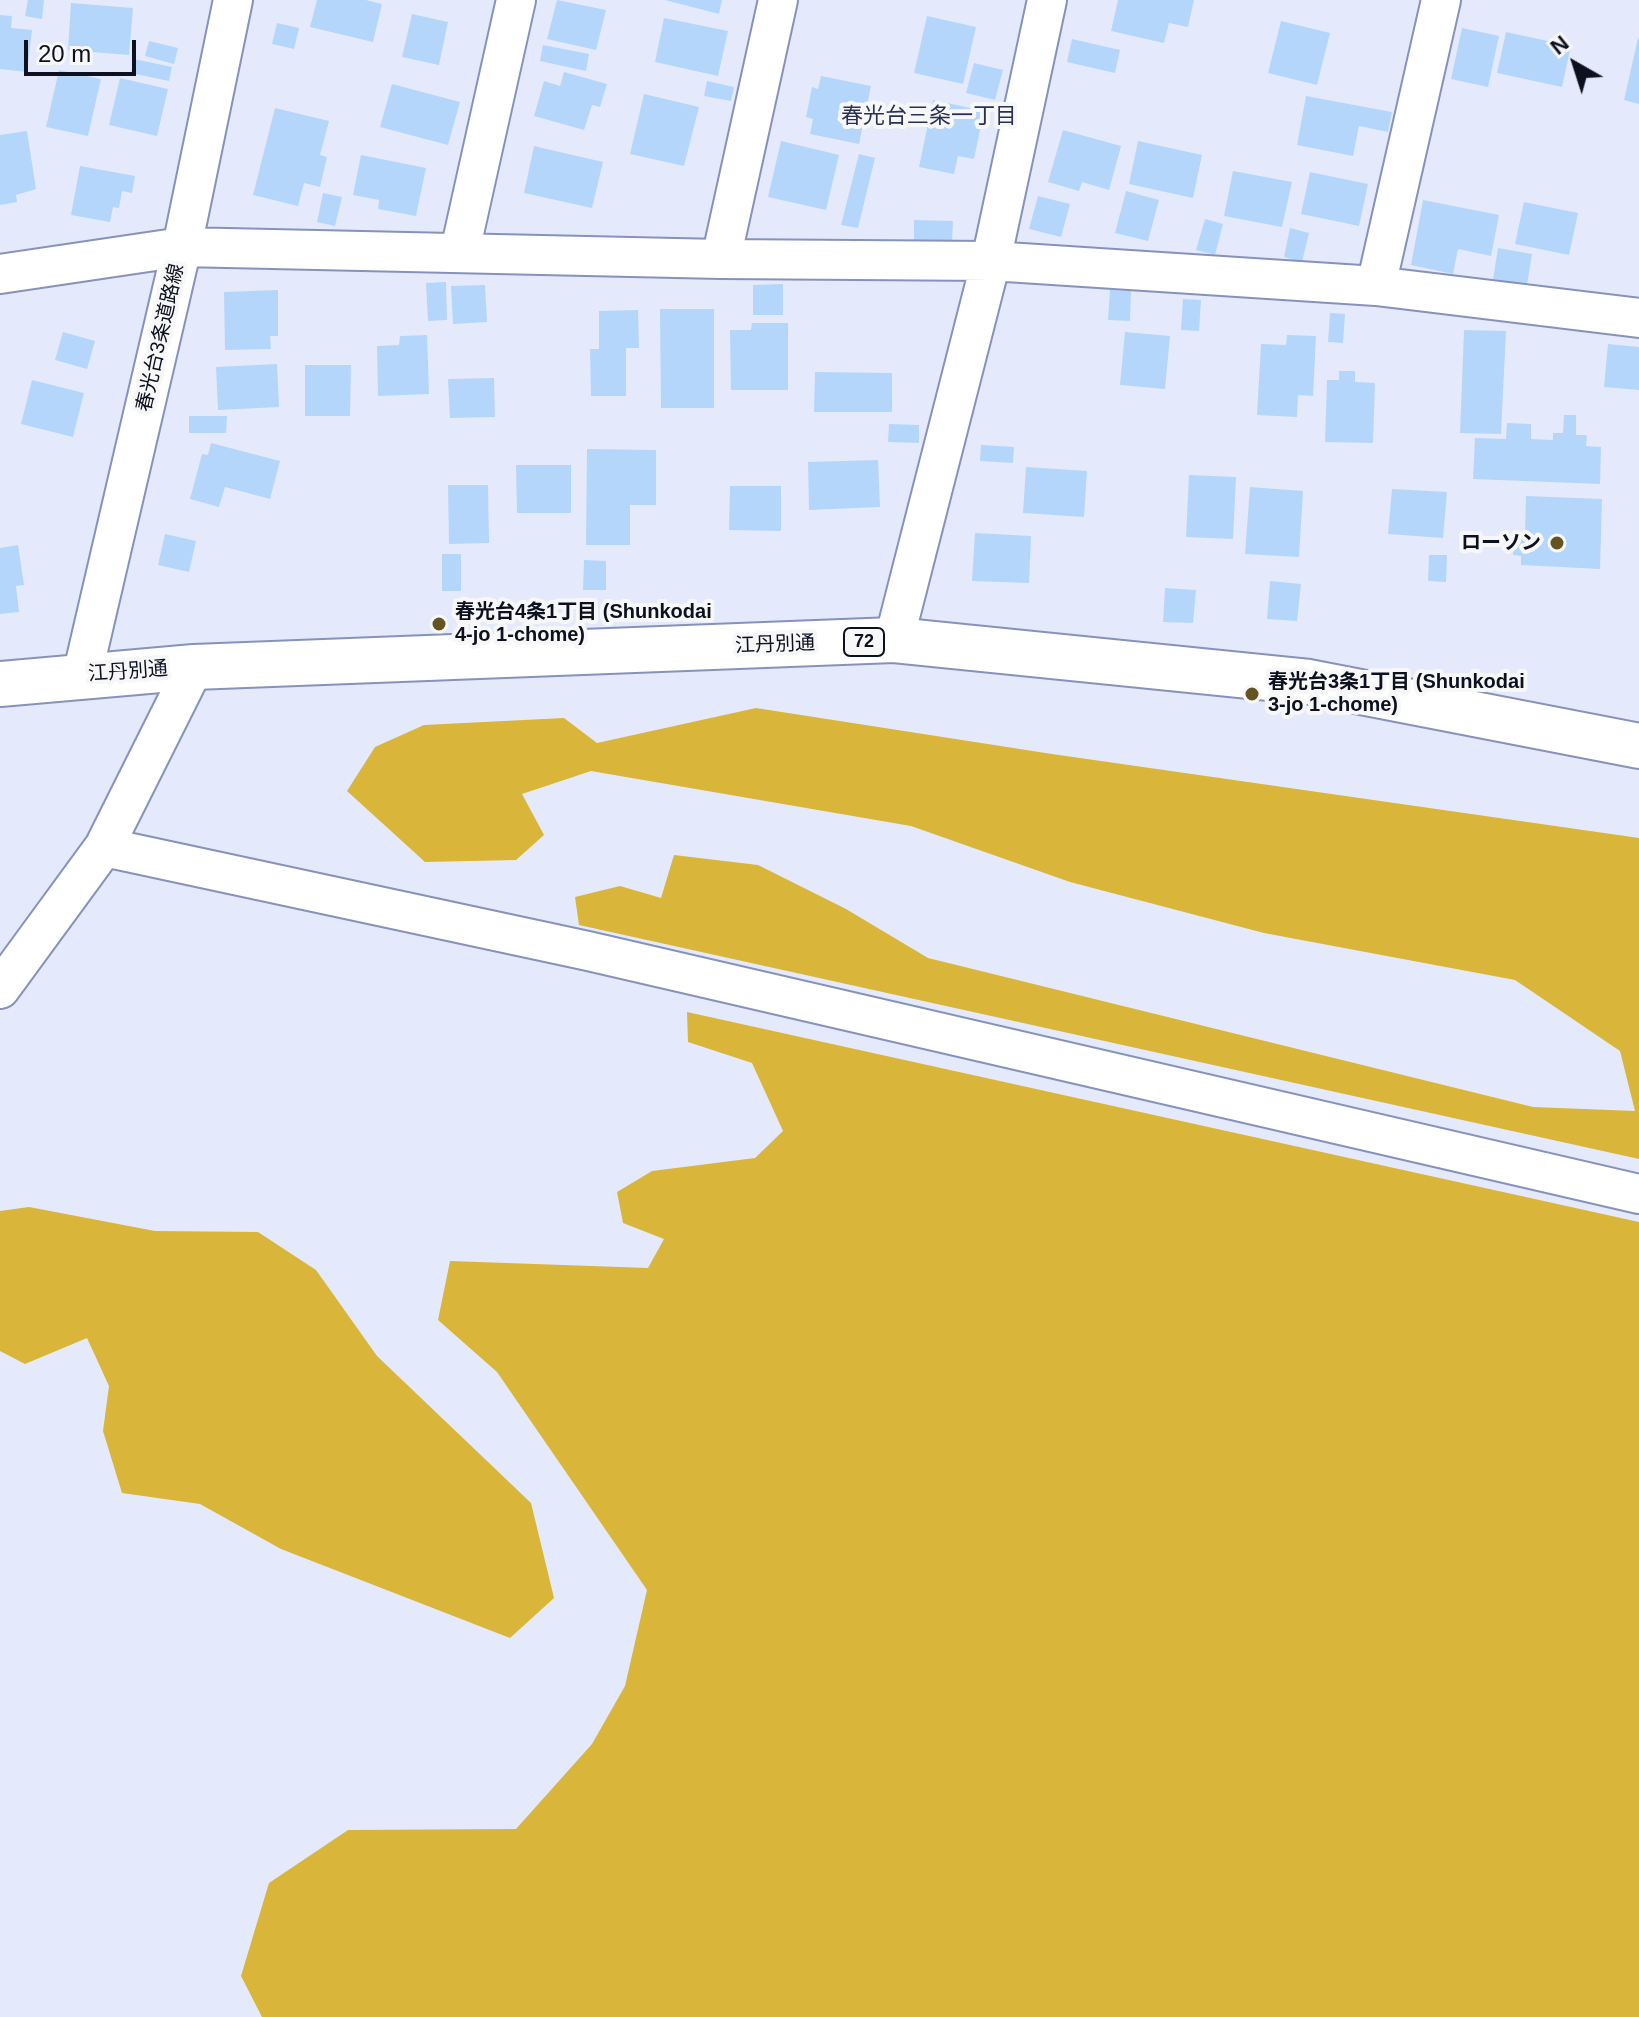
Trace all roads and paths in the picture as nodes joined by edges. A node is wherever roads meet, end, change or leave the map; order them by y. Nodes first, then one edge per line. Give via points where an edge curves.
1 (233, 0) edge
2 (516, 0) edge
3 (778, 0) edge
4 (1047, 0) edge
5 (1441, 0) edge
6 (182, 247) junction
7 (460, 251) junction
8 (721, 259) junction
9 (991, 261) junction
10 (0, 274) edge
11 (1376, 286) junction
12 (1639, 318) edge
13 (894, 640) junction
14 (194, 667) junction
15 (82, 676) junction
16 (0, 684) edge
17 (1639, 746) edge
18 (104, 847) junction
19 (0, 989) edge
20 (1639, 1194) edge

1 - 6 street, 春光台3条道路線
2 - 7 street
3 - 8 street
4 - 9 street
5 - 11 street
6 - 7 street
6 - 10 street
6 - 15 street, 春光台3条道路線
7 - 8 street
8 - 9 street
9 - 11 street
9 - 13 street
11 - 12 street
13 - 14 main road, 江丹別通 / 72
13 - 17 main road, 江丹別通 / 72 via 1309,682
14 - 15 main road, 江丹別通 / 72
14 - 18 street
15 - 16 main road, 江丹別通 / 72
18 - 19 street
18 - 20 street via 588,951

